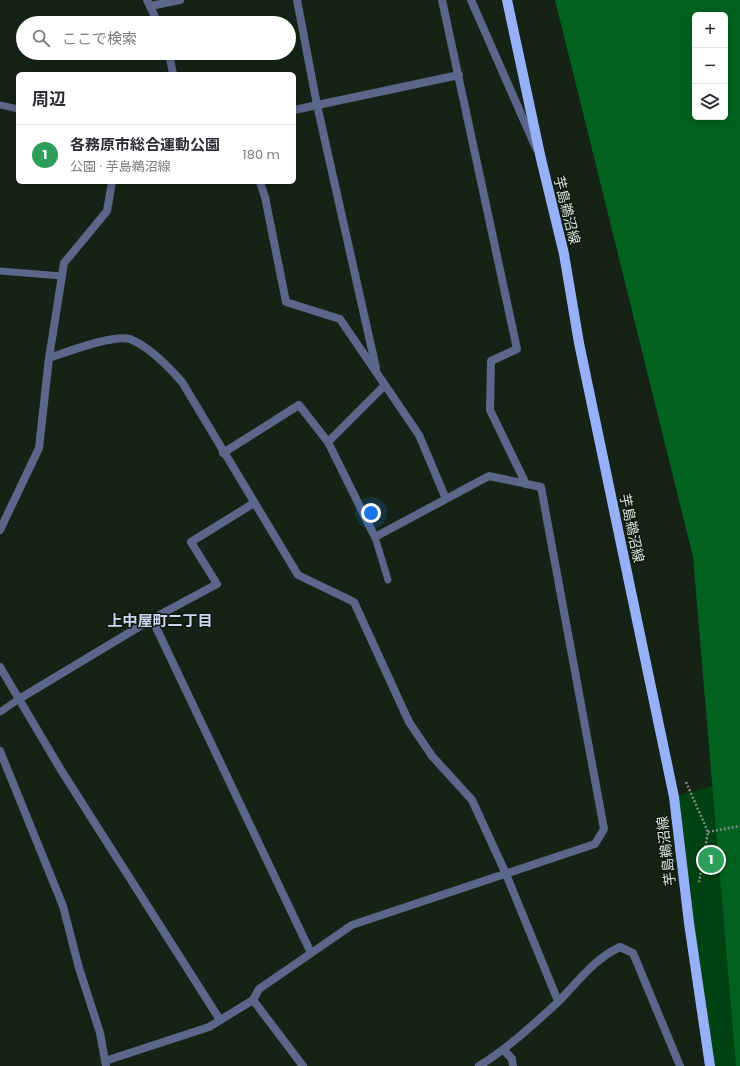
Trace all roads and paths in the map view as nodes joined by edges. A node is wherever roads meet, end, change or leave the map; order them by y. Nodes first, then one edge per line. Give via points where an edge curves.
1 (180, 0) edge
2 (298, 0) edge
3 (442, 0) edge
4 (472, 0) edge
5 (507, 0) edge
6 (149, 3) edge
7 (155, 16) edge
8 (170, 60) edge
9 (173, 72) edge
10 (459, 75) junction
11 (0, 105) edge
12 (316, 105) junction
13 (16, 109) edge
14 (296, 110) edge
15 (541, 159) junction
16 (112, 184) edge
17 (261, 184) edge
18 (0, 271) edge
19 (62, 276) junction
20 (49, 358) junction
21 (377, 373) junction
22 (385, 385) junction
23 (328, 442) junction
24 (223, 453) junction
25 (526, 484) junction
26 (446, 499) junction
27 (254, 503) junction
28 (0, 530) edge
29 (375, 537) junction
30 (388, 580) dead end
31 (152, 619) junction
32 (0, 667) edge
33 (19, 699) junction
34 (0, 712) edge
35 (0, 751) edge
36 (740, 826) edge
37 (708, 832) dead end
38 (506, 874) junction
39 (310, 953) junction
40 (253, 1000) junction
41 (558, 1001) junction
42 (220, 1020) junction
43 (504, 1050) junction
44 (105, 1064) edge
45 (304, 1066) edge
46 (479, 1066) edge
47 (514, 1066) edge
48 (680, 1066) edge
49 (710, 1066) edge

1 - 6 street
2 - 12 street
3 - 10 street
4 - 15 street
5 - 15 main road, 芋島鵜沼線
6 - 7 street
8 - 9 street
10 - 12 street
10 - 25 street via 517,349 491,361 490,410
11 - 13 lane
12 - 14 street
12 - 21 street
15 - 49 main road, 芋島鵜沼線 via 564,254 579,343 674,797
16 - 19 street via 107,212 64,263
17 - 21 street via 286,302 340,319
18 - 19 lane
19 - 20 street
20 - 24 street via 102,341 129,339 144,347 168,365 182,382
20 - 28 street via 39,448
21 - 22 street
22 - 23 street
22 - 26 street via 419,435
23 - 24 street via 299,406
23 - 29 street
24 - 27 street
25 - 26 street via 489,476
25 - 38 street via 542,487 604,828 595,844
26 - 29 street
27 - 31 street via 191,542 216,584
27 - 38 street via 298,575 354,602 410,722 432,756 472,800
29 - 30 lane
31 - 33 street
31 - 39 street
32 - 33 street
33 - 34 lane
33 - 42 street via 61,770
35 - 44 street via 63,906 100,1033
36 - 37 path
38 - 39 street via 352,925
38 - 41 street
39 - 40 street via 259,988
40 - 42 street
40 - 45 street
41 - 43 street
41 - 48 street via 605,954 620,947 633,953
42 - 44 street via 208,1027
43 - 46 street
43 - 47 street via 512,1059

